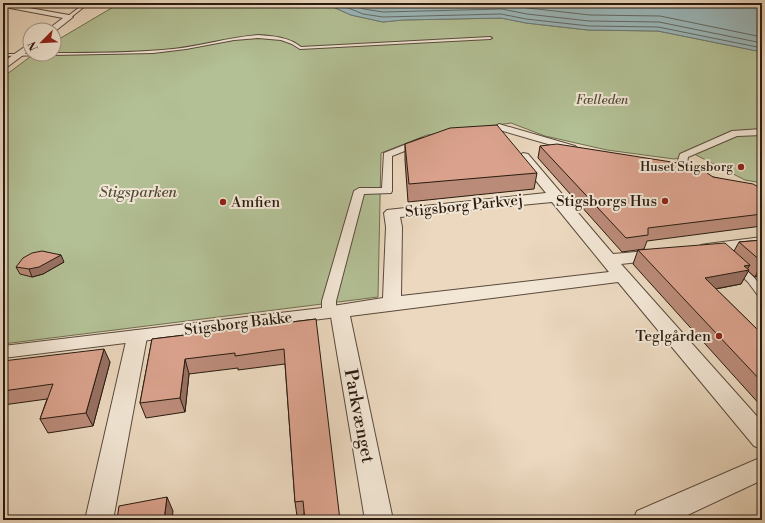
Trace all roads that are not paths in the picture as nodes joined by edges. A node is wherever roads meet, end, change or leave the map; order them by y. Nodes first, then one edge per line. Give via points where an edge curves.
1 (87, 3) edge
2 (12, 7) dead end
3 (69, 17) junction
4 (62, 22) edge
5 (490, 38) dead end
6 (22, 53) edge
7 (3, 55) edge
8 (19, 55) junction
9 (3, 67) edge
10 (486, 130) edge
11 (762, 132) edge
12 (433, 137) edge
13 (584, 151) edge
14 (520, 154) edge
15 (661, 164) edge
16 (554, 197) junction
17 (762, 242) edge
18 (609, 260) junction
19 (734, 264) edge
20 (622, 276) junction
21 (762, 295) edge
22 (392, 303) junction
23 (334, 312) junction
24 (137, 337) junction
25 (3, 352) edge
26 (762, 439) edge
27 (762, 468) edge
28 (99, 520) edge
29 (379, 520) edge
30 (647, 520) edge

1 - 3 lane
2 - 3 street
3 - 4 street
5 - 8 lane via 300,48 293,42 271,37 252,37 174,50 127,54
6 - 8 street
7 - 8 lane
8 - 9 street
10 - 13 street via 500,126
11 - 15 street via 739,132 726,136 684,156 682,167
12 - 23 street via 387,154 387,191 359,191 329,301
14 - 16 street, Stigsborg Parkvej
16 - 18 street, Stigsborg Parkvej
16 - 22 street, Stigsborg Parkvej via 392,213
17 - 18 street via 720,250
18 - 20 street, Stigsborg Parkvej
19 - 21 lane
20 - 22 street
20 - 26 street, Stigsborg Parkvej
22 - 23 street
23 - 24 street, Stigsborg Bakke
23 - 29 street, Parkvænget
24 - 25 street, Stigsborg Bakke
24 - 28 street
27 - 30 street

